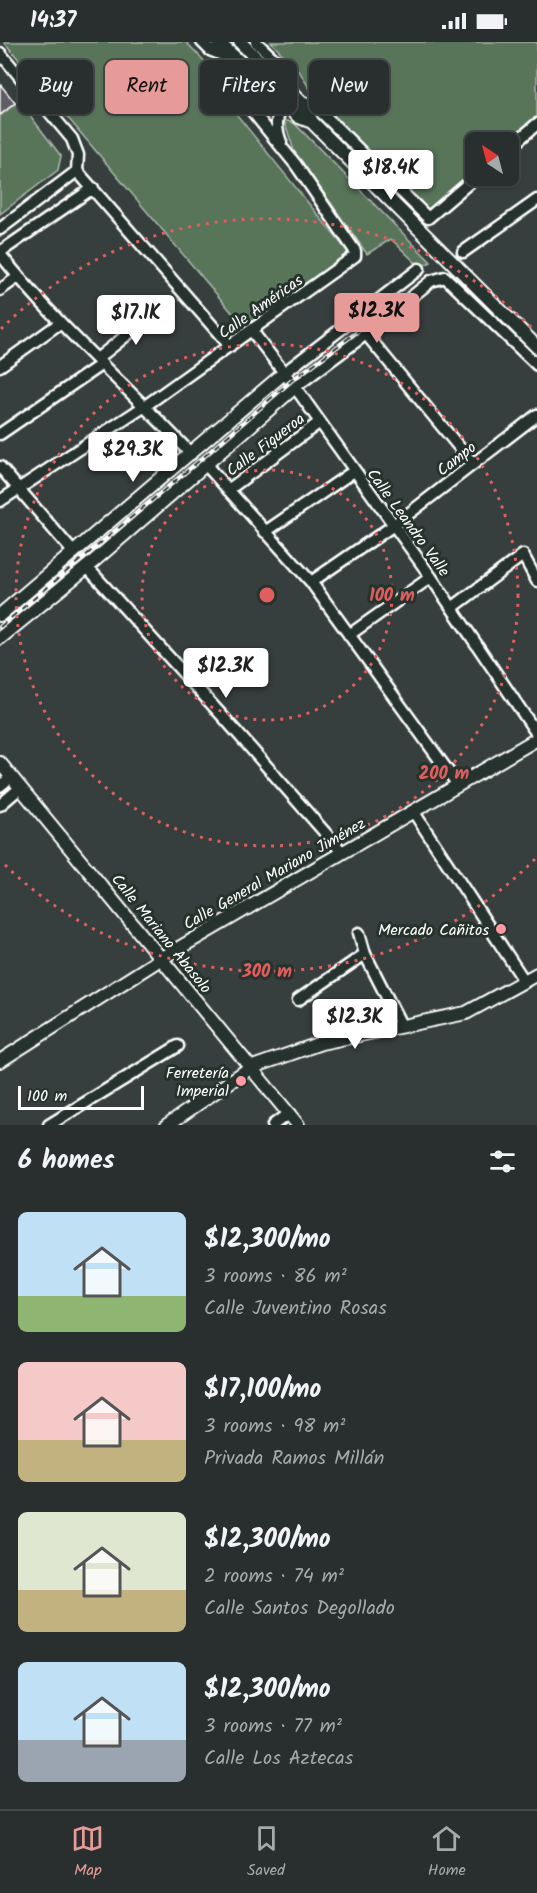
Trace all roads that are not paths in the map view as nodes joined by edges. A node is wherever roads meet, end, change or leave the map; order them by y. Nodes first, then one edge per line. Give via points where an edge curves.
1 (202, 42) edge
2 (218, 42) edge
3 (240, 42) edge
4 (257, 43) edge
5 (0, 53) edge
6 (233, 60) edge
7 (236, 60) edge
8 (266, 60) edge
9 (268, 60) edge
10 (297, 97) edge
11 (301, 102) junction
12 (254, 114) edge
13 (280, 114) edge
14 (296, 114) edge
15 (312, 122) junction
16 (537, 124) edge
17 (519, 140) edge
18 (286, 153) junction
19 (77, 171) junction
20 (465, 186) edge
21 (93, 188) junction
22 (537, 200) edge
23 (0, 229) edge
24 (463, 252) dead end
25 (0, 253) edge
26 (418, 269) dead end
27 (18, 277) junction
28 (0, 290) edge
29 (158, 310) dead end
30 (60, 323) junction
31 (252, 331) junction
32 (366, 334) junction
33 (536, 345) edge
34 (230, 346) junction
35 (100, 362) junction
36 (537, 365) edge
37 (0, 366) edge
38 (284, 373) junction
39 (296, 387) junction
40 (145, 406) junction
41 (537, 415) edge
42 (320, 422) junction
43 (0, 434) edge
44 (191, 454) junction
45 (473, 464) junction
46 (206, 465) junction
47 (0, 467) edge
48 (354, 471) junction
49 (18, 488) junction
50 (228, 490) junction
51 (0, 501) edge
52 (394, 525) junction
53 (265, 532) junction
54 (74, 553) junction
55 (87, 567) junction
56 (431, 577) junction
57 (537, 581) edge
58 (311, 582) junction
59 (452, 608) junction
60 (0, 615) edge
61 (349, 635) junction
62 (0, 638) edge
63 (537, 734) edge
64 (537, 739) edge
65 (0, 763) edge
66 (11, 777) junction
67 (458, 785) junction
68 (0, 786) edge
69 (20, 788) junction
70 (0, 805) edge
71 (413, 811) junction
72 (342, 852) junction
73 (359, 933) dead end
74 (365, 954) junction
75 (162, 958) junction
76 (537, 974) edge
77 (525, 982) junction
78 (298, 1000) dead end
79 (401, 1025) junction
80 (178, 1046) dead end
81 (0, 1061) edge
82 (250, 1068) junction
83 (289, 1113) junction
84 (49, 1125) edge
85 (167, 1125) edge
86 (273, 1125) edge
87 (298, 1125) edge

1 - 6 street
2 - 7 main road
3 - 8 main road
4 - 9 street
5 - 19 street via 72,139 78,155
10 - 11 main road
11 - 15 main road
11 - 20 street via 316,106 428,218
12 - 18 street
13 - 18 street via 276,120
14 - 15 main road
15 - 33 main road
16 - 17 street
18 - 31 street, Calle Américas via 356,254
19 - 21 street
19 - 23 street
21 - 25 street
21 - 34 street
22 - 24 street
25 - 27 street
26 - 38 street
27 - 28 street
27 - 30 street
29 - 35 street
30 - 35 street
30 - 37 street
31 - 34 street, Calle Américas
31 - 38 street, Calle Leandro Valle
32 - 36 street via 431,281 445,277
32 - 39 street
32 - 45 street
34 - 40 street, Calle Américas
35 - 40 street
35 - 43 street
38 - 39 street, Calle Leandro Valle
38 - 44 main road
39 - 42 street, Calle Leandro Valle
39 - 46 main road
40 - 44 street
40 - 49 street, Calle Américas
41 - 45 street, Campo
42 - 48 street, Calle Leandro Valle
42 - 50 street, Calle Figueroa
44 - 54 main road
45 - 52 street, Campo
46 - 50 street
46 - 55 main road
47 - 49 street
48 - 52 street, Calle Leandro Valle
48 - 53 street
49 - 51 street, Calle Américas
49 - 54 street
50 - 53 street
52 - 56 street, Calle Leandro Valle
52 - 58 street, Campo
53 - 58 street
54 - 60 main road
55 - 62 main road
55 - 72 street
56 - 59 street, Calle Leandro Valle
56 - 61 street
57 - 59 street via 523,555
58 - 61 street
59 - 63 street, Calle Leandro Valle
61 - 67 street
64 - 67 main road, Calle General Mariano Jiménez
65 - 66 main road, Calle Mariano Abasolo
66 - 68 street
66 - 69 main road, Calle Mariano Abasolo
67 - 71 main road, Calle General Mariano Jiménez
69 - 70 street
69 - 75 main road, Calle Mariano Abasolo
71 - 72 main road, Calle General Mariano Jiménez
71 - 77 street
72 - 75 main road, Calle General Mariano Jiménez
73 - 74 street
74 - 78 street
74 - 79 street
75 - 81 main road, Calle General Mariano Jiménez
75 - 82 main road, Calle Mariano Abasolo
76 - 77 main road
77 - 79 main road via 466,1013
79 - 82 main road via 321,1042
80 - 84 street
82 - 83 main road, Calle Mariano Abasolo
82 - 85 main road
83 - 86 street
83 - 87 main road, Calle Mariano Abasolo

